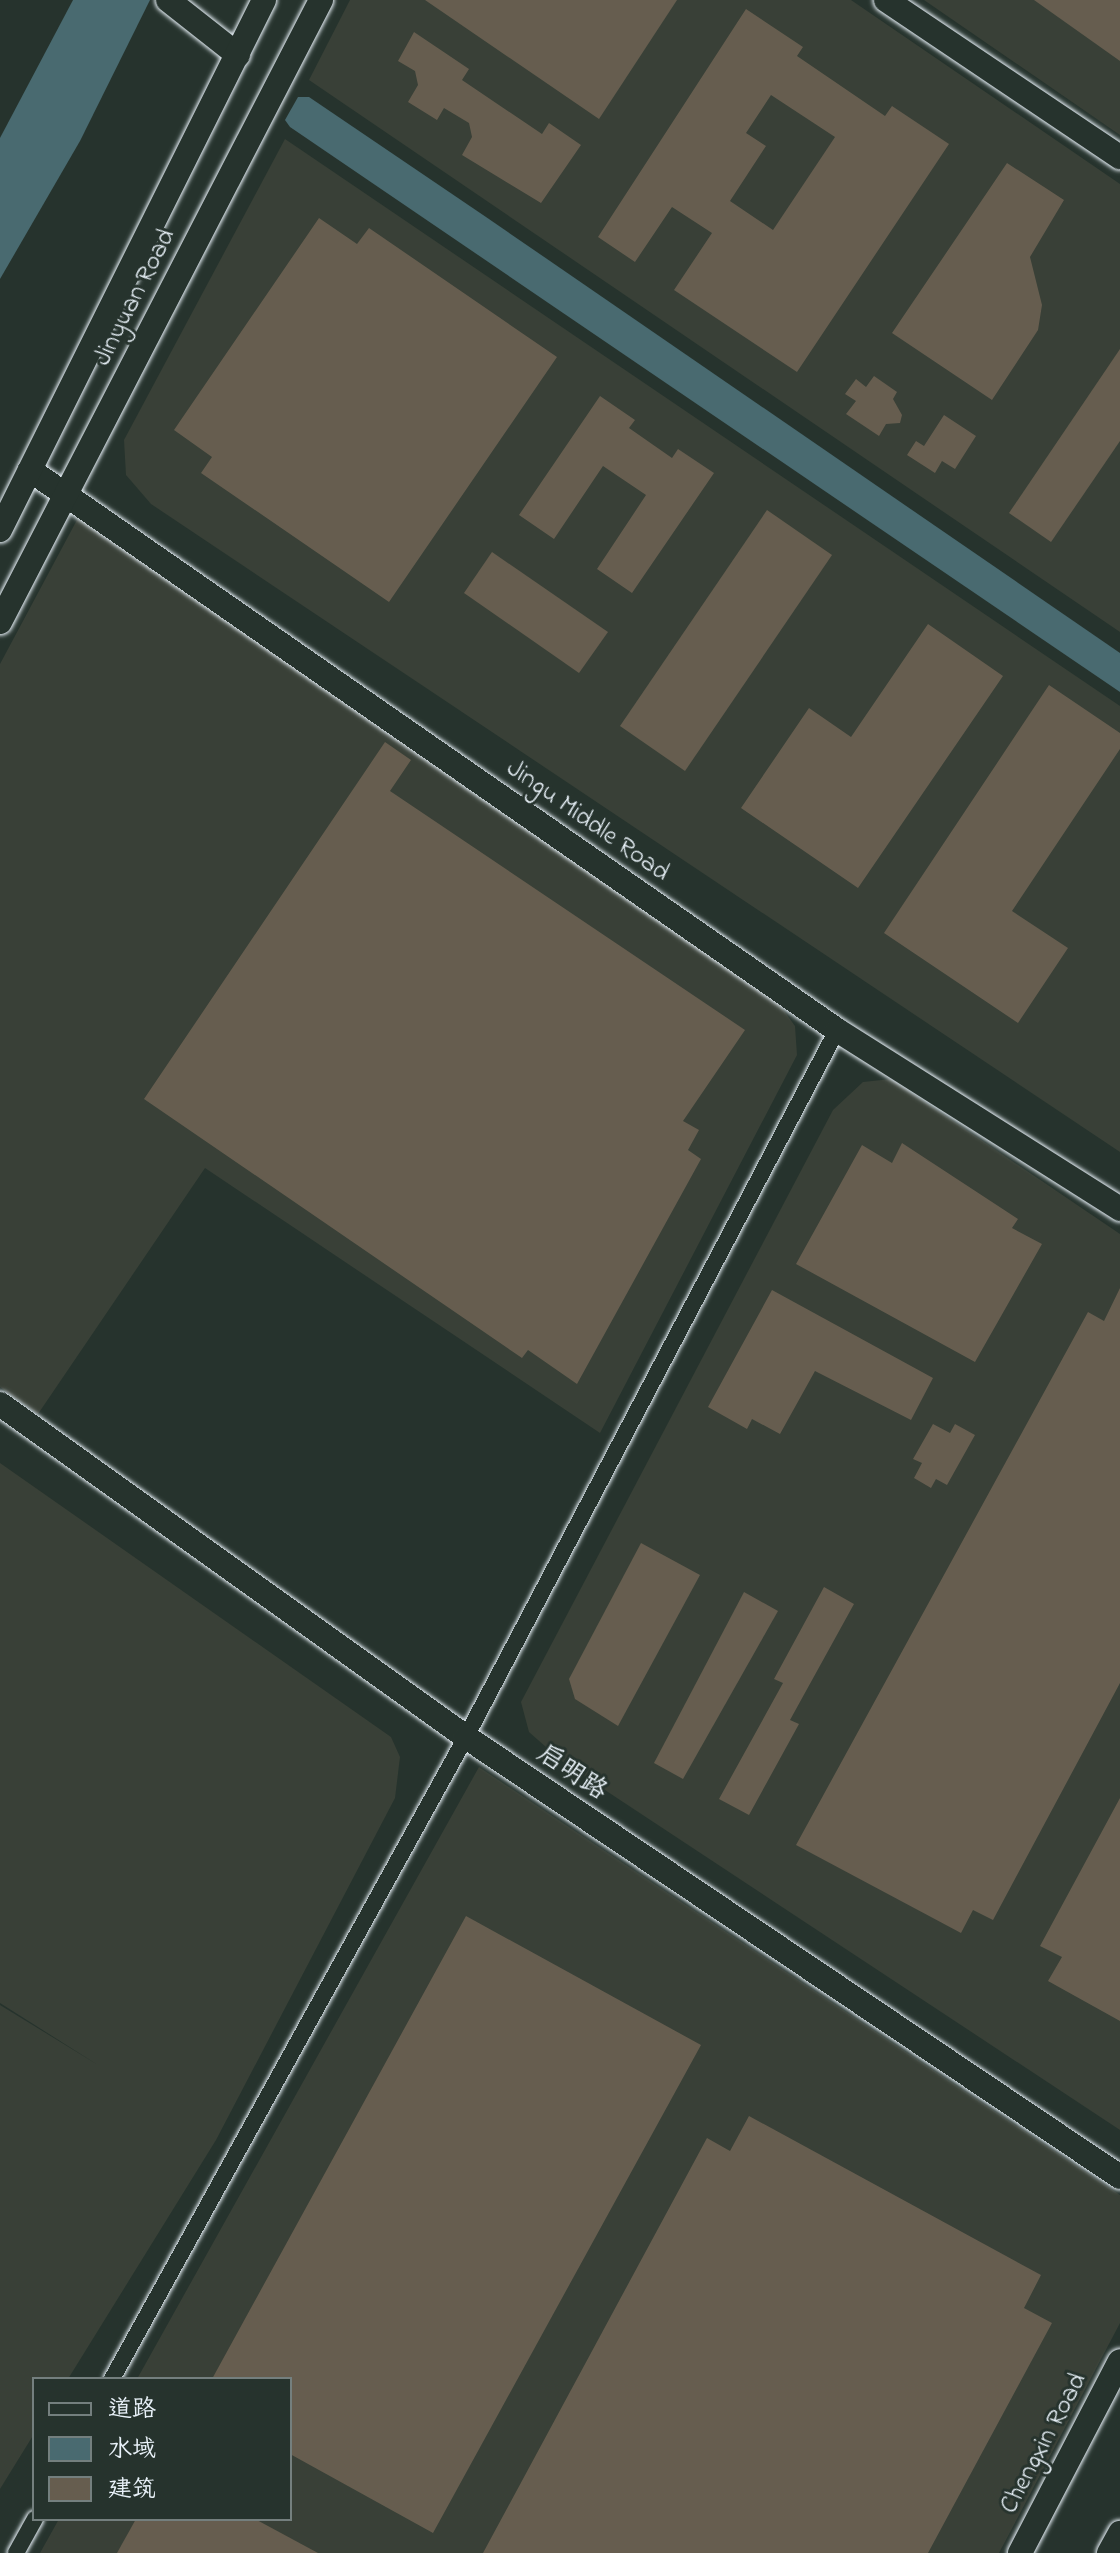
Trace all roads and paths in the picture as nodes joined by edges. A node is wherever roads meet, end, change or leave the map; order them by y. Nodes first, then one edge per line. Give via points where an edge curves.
1 (264, 0) edge
2 (321, 0) edge
3 (886, 0) edge
4 (173, 6) edge
5 (238, 55) junction
6 (1120, 157) edge
7 (30, 470) junction
8 (66, 495) junction
9 (0, 530) edge
10 (0, 622) edge
11 (837, 1030) junction
12 (1120, 1209) edge
13 (0, 1404) edge
14 (466, 1737) junction
15 (1120, 2177) edge
16 (1120, 2361) edge
17 (113, 2377) edge
18 (34, 2521) edge
19 (1120, 2533) edge
20 (16, 2553) edge
21 (1020, 2553) edge
22 (1109, 2553) edge

1 - 5 street, Jinyuan Road
2 - 8 street, Jinyuan Road
3 - 6 street
4 - 5 street
5 - 7 street, Jinyuan Road
7 - 8 street, Jingu Middle Road
7 - 9 street, Jinyuan Road
8 - 10 street, Jinyuan Road
8 - 11 street, Jingu Middle Road
11 - 12 street, Jingu Middle Road
11 - 14 street
13 - 14 street, 启明路
14 - 15 street, 启明路
14 - 17 street
16 - 21 street, Chengxin Road
18 - 20 street
19 - 22 street

